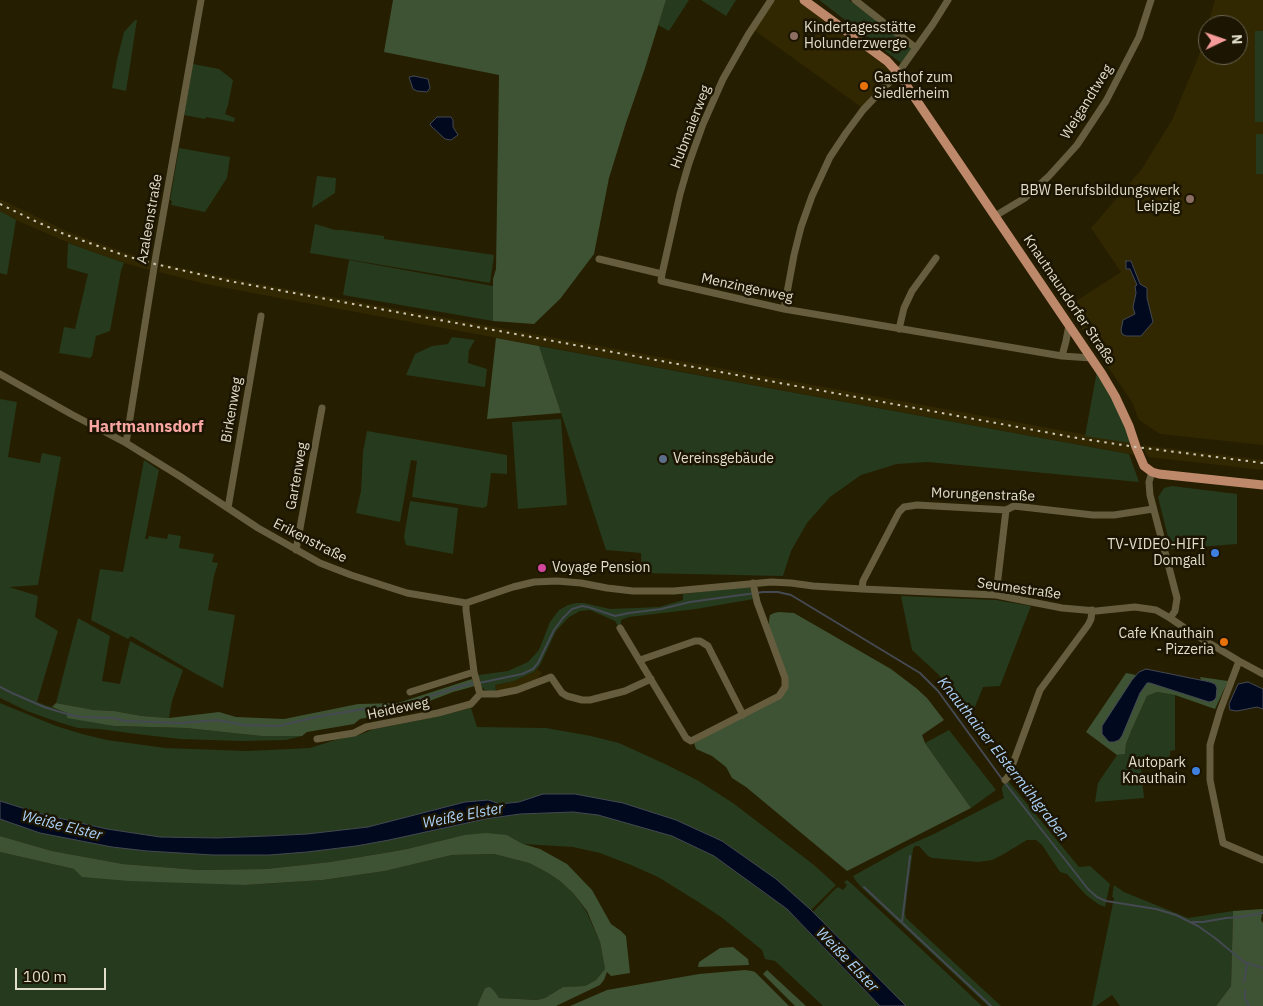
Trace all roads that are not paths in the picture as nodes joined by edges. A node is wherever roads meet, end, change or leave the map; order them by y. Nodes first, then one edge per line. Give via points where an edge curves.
1 (201, 0) edge
2 (770, 0) edge
3 (804, 0) edge
4 (855, 0) edge
5 (948, 0) edge
6 (1151, 0) edge
7 (916, 48) junction
8 (898, 73) junction
9 (995, 216) junction
10 (936, 258) dead end
11 (599, 259) dead end
12 (662, 274) junction
13 (784, 309) junction
14 (261, 316) dead end
15 (1069, 325) junction
16 (899, 329) junction
17 (1062, 356) junction
18 (1091, 358) junction
19 (0, 374) edge
20 (322, 408) dead end
21 (126, 443) junction
22 (1152, 472) junction
23 (1263, 486) edge
24 (228, 508) junction
25 (1154, 508) junction
26 (1006, 510) junction
27 (296, 550) junction
28 (862, 589) junction
29 (754, 590) junction
30 (674, 591) joint
31 (996, 596) junction
32 (466, 602) junction
33 (1092, 610) junction
34 (1170, 618) junction
35 (620, 628) dead end
36 (640, 660) junction
37 (1239, 661) junction
38 (1263, 674) edge
39 (475, 675) junction
40 (651, 679) junction
41 (479, 691) junction
42 (410, 692) dead end
43 (743, 715) junction
44 (318, 740) dead end
45 (1005, 780) dead end
46 (1263, 860) edge

1 - 21 street, Azaleenstraße
2 - 12 street, Hubmaierweg via 723,79 701,131 680,194
3 - 8 main road, Knautnaundorfer Straße via 887,61
4 - 7 street
5 - 7 street
6 - 9 street, Weigandtweg via 1139,37 1106,101 1077,144 1025,198
7 - 8 street
8 - 9 main road, Knautnaundorfer Straße
8 - 13 street via 863,110 830,157 801,227
9 - 15 main road, Knautnaundorfer Straße
10 - 16 street via 912,291
11 - 12 street, Menzingenweg
12 - 13 street, Menzingenweg via 661,281
13 - 16 street, Menzingenweg
14 - 24 street, Birkenweg
15 - 17 street
15 - 18 main road, Knautnaundorfer Straße
16 - 17 street, Menzingenweg
17 - 18 street, Menzingenweg
18 - 22 main road, Knautnaundorfer Straße via 1116,396 1141,462
19 - 21 street, Erikenstraße
20 - 27 street, Gartenweg
21 - 24 street, Erikenstraße
22 - 23 main road
22 - 25 street via 1149,488
24 - 27 street, Erikenstraße
25 - 26 street, Morungenstraße via 1107,515 1014,506
25 - 34 street via 1177,598
26 - 28 street, Morungenstraße via 904,507 863,580
26 - 31 street
27 - 32 street, Erikenstraße via 320,563 395,590
28 - 29 street, Seumestraße via 771,582
28 - 31 street, Seumestraße
29 - 30 street, Seumestraße
29 - 43 street via 785,678 785,688 779,696
30 - 32 street, Erikenstraße via 624,591 581,583 534,582
31 - 33 street, Seumestraße
32 - 39 street
33 - 34 street, Seumestraße via 1135,607 1156,610
33 - 45 street via 1088,625 1040,690
34 - 37 street, Seumestraße
35 - 36 street
36 - 40 street
36 - 43 street via 700,641 708,646
37 - 38 street, Seumestraße
37 - 46 street via 1210,745 1210,780 1223,843
39 - 41 street
39 - 42 street, Heideweg
40 - 41 street, Heideweg via 625,691 590,700 567,696 551,677 497,694
40 - 43 street via 691,742
41 - 44 street, Heideweg via 471,704

